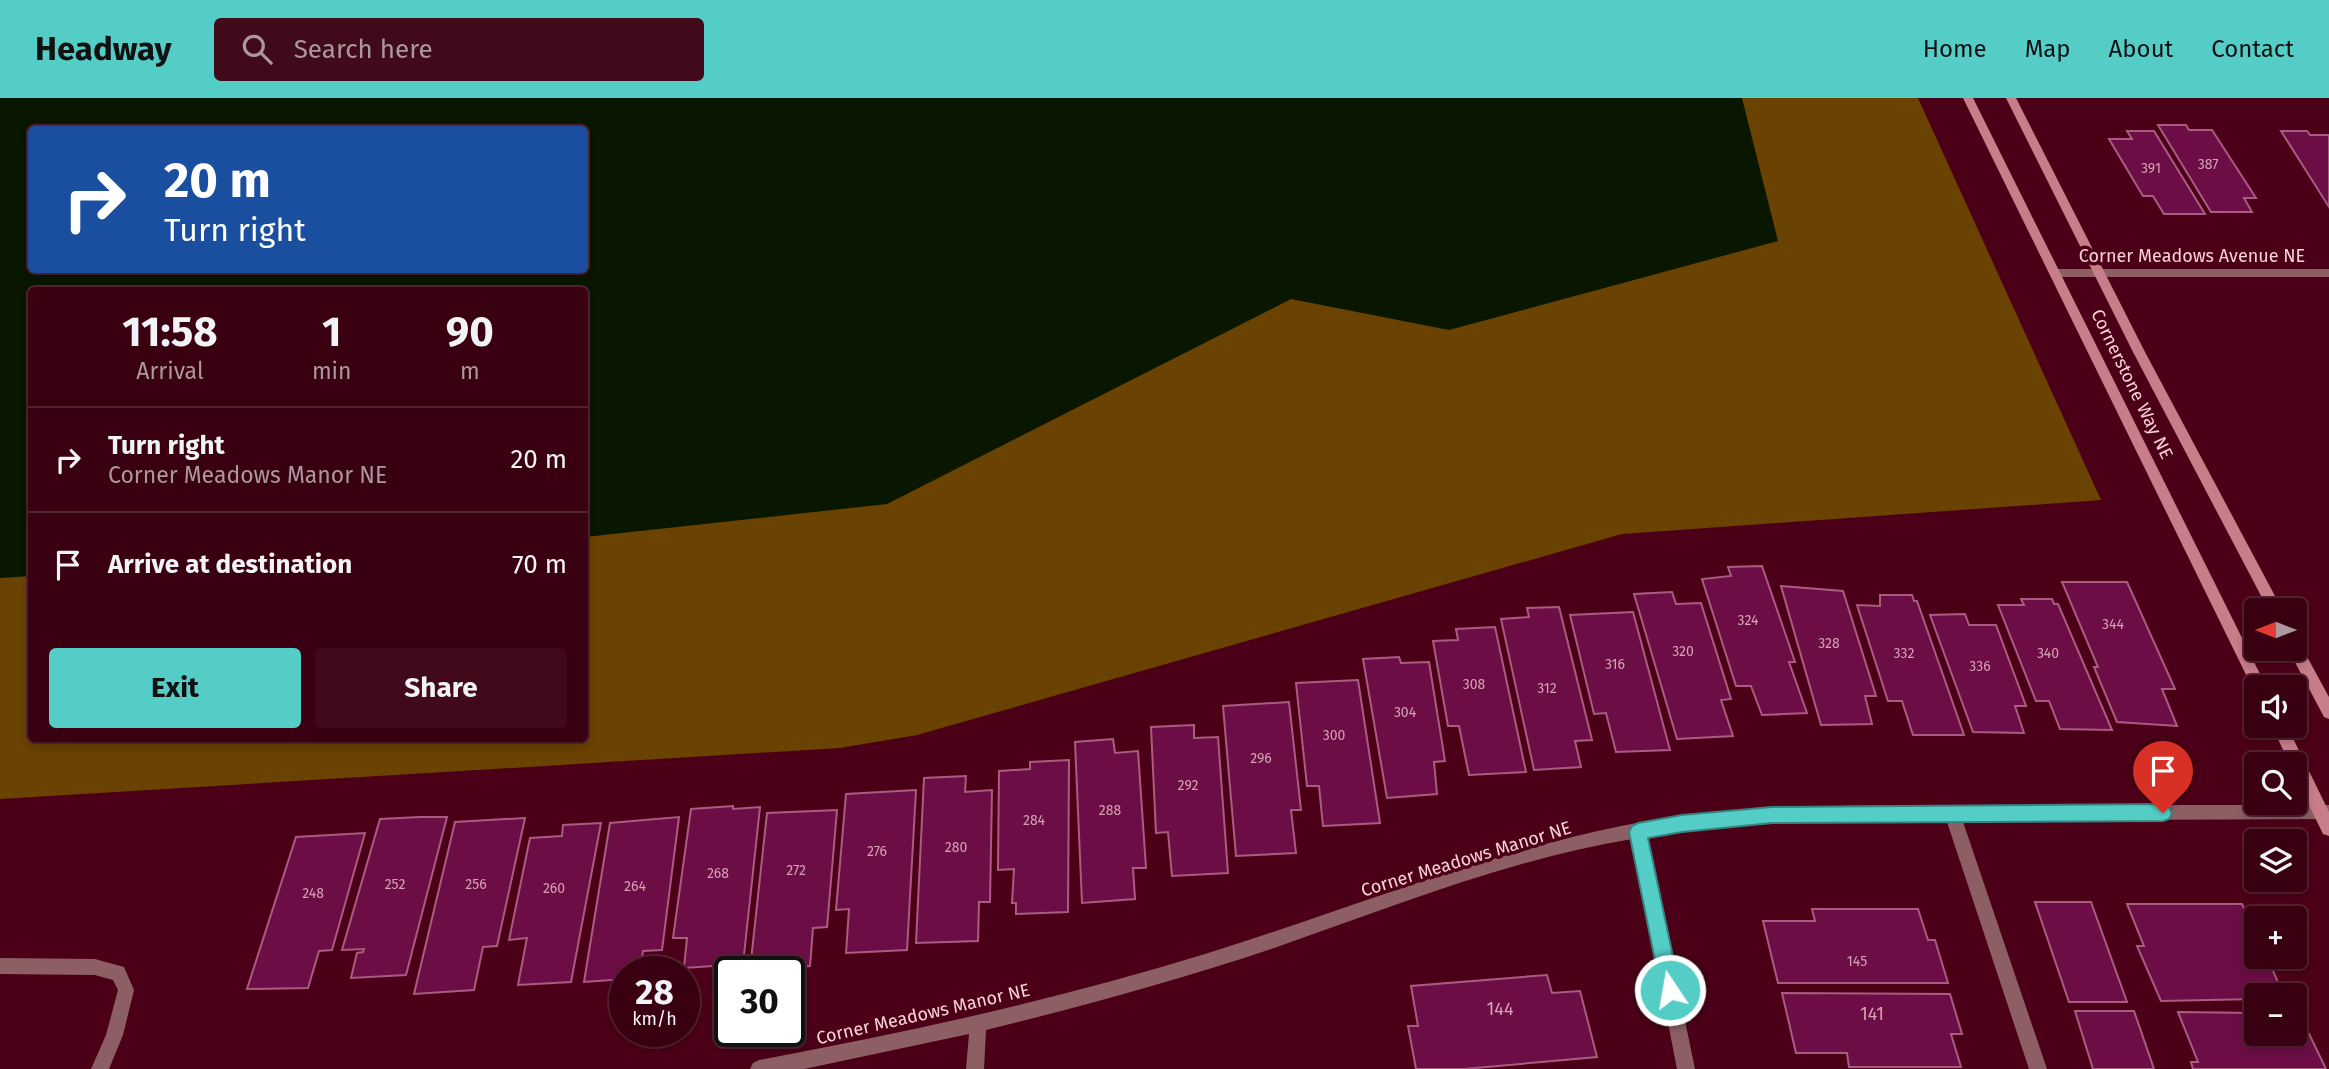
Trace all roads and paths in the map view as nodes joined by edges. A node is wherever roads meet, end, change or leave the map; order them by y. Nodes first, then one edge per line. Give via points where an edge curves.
1 (1968, 98) edge
2 (2011, 98) edge
3 (2055, 273) junction
4 (2100, 273) junction
5 (2329, 273) edge
6 (2269, 598) edge
7 (2302, 662) edge
8 (2254, 675) edge
9 (2329, 712) edge
10 (2285, 738) edge
11 (2325, 812) edge
12 (1952, 813) junction
13 (2329, 829) edge
14 (1638, 832) junction
15 (0, 966) edge
16 (978, 1023) junction
17 (100, 1069) edge
18 (760, 1069) edge
19 (975, 1069) edge
20 (1686, 1069) edge
21 (2038, 1069) edge

1 - 3 street, Cornerstone Way NE
2 - 4 street, Cornerstone Way NE
3 - 4 street, Corner Meadows Avenue NE
3 - 8 street, Cornerstone Way NE
4 - 5 street, Corner Meadows Avenue NE
4 - 6 street, Cornerstone Way NE
7 - 9 street
10 - 11 street
11 - 12 street, Corner Meadows Manor NE
11 - 13 street
12 - 14 street, Corner Meadows Manor NE via 1772,815
12 - 21 street
14 - 16 street, Corner Meadows Manor NE via 1531,856 1206,962
14 - 20 street
15 - 17 street via 95,967 118,973 125,990
16 - 18 street, Corner Meadows Manor NE
16 - 19 street

